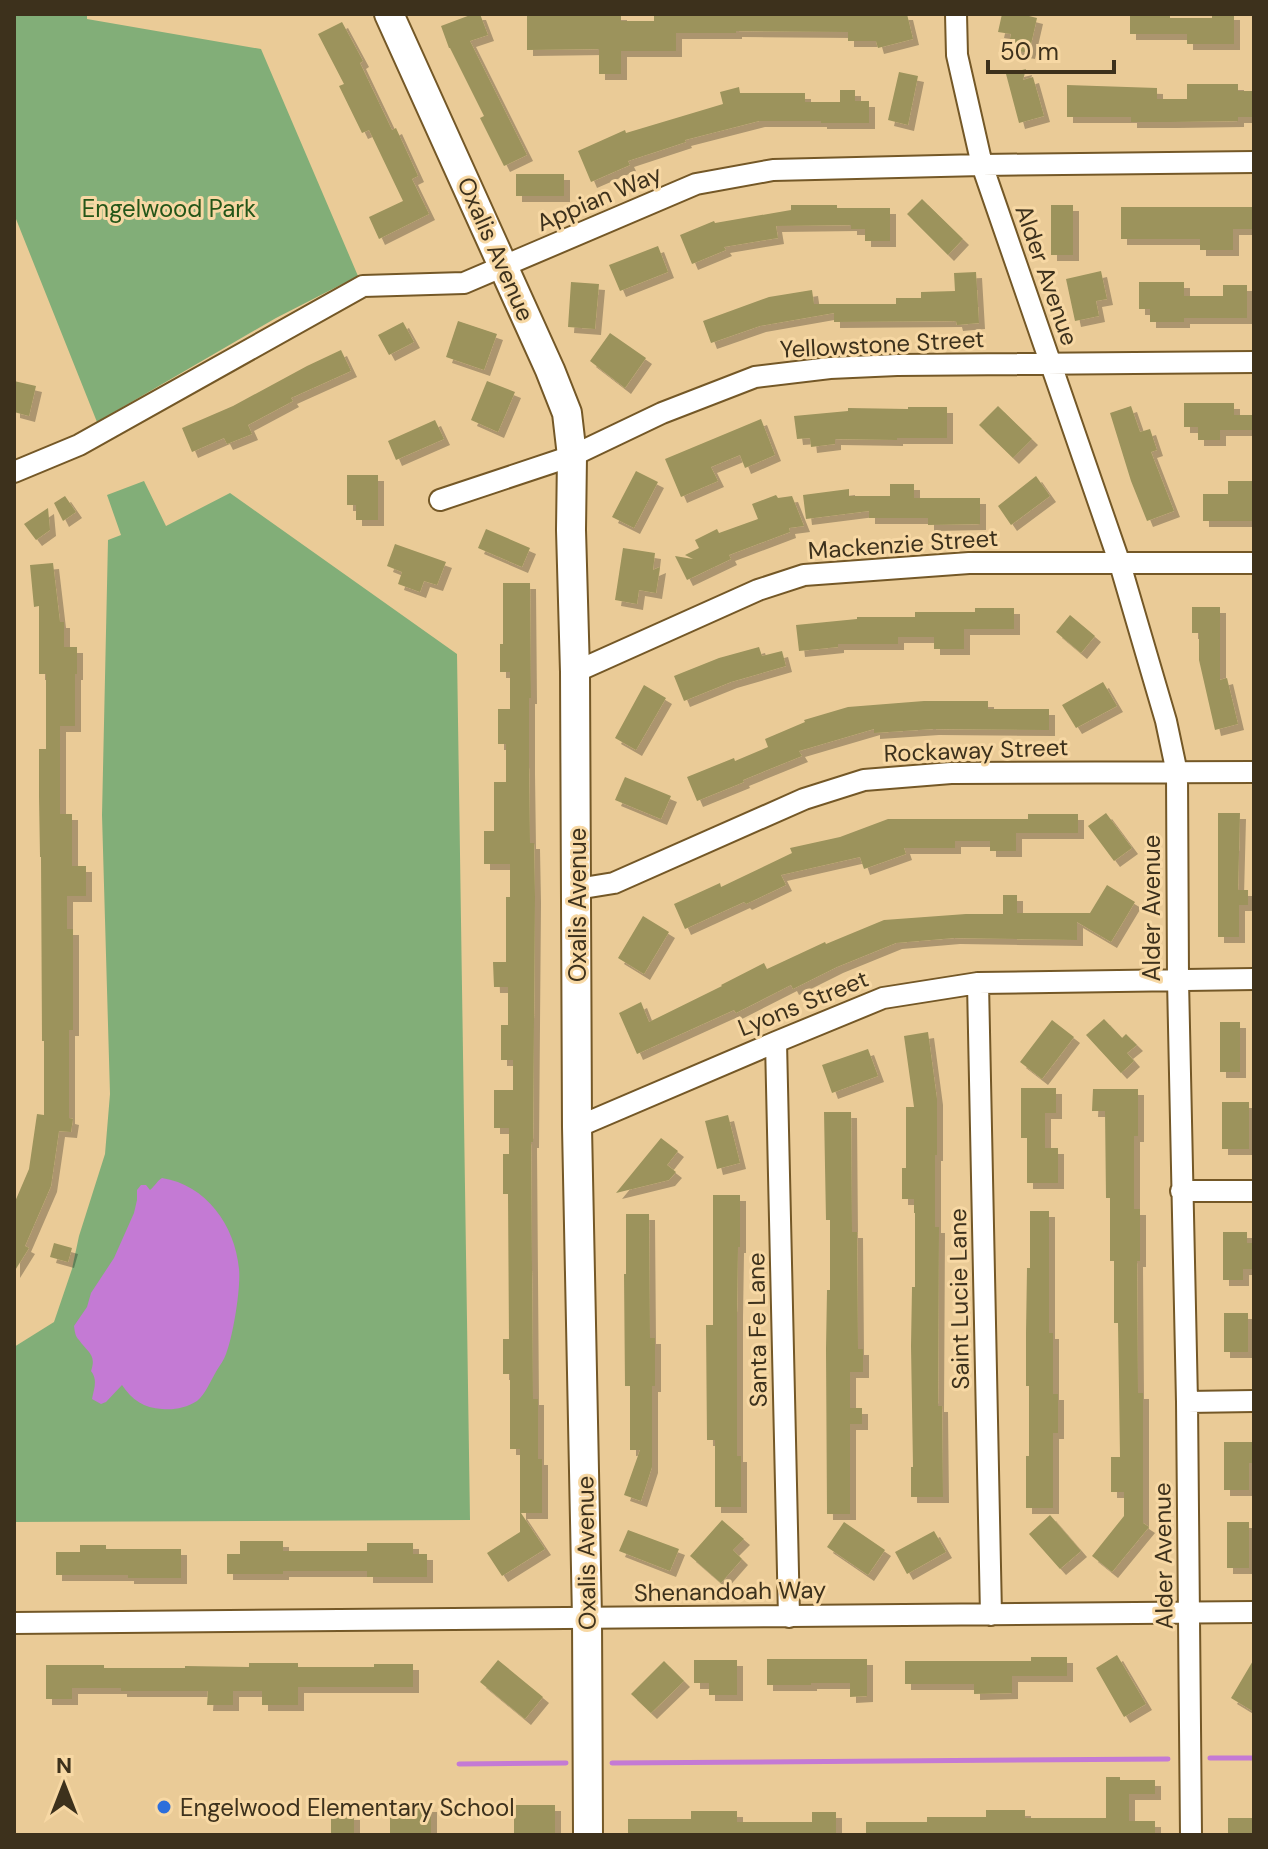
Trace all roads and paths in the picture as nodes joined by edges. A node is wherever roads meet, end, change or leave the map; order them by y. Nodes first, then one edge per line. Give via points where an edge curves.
1 (389, 14) edge
2 (956, 14) edge
3 (1254, 162) edge
4 (982, 165) junction
5 (503, 267) junction
6 (1254, 362) edge
7 (1050, 364) junction
8 (572, 456) junction
9 (14, 472) edge
10 (440, 500) dead end
11 (1254, 563) edge
12 (1120, 564) junction
13 (575, 672) junction
14 (1254, 772) edge
15 (1177, 773) junction
16 (577, 889) junction
17 (1254, 979) edge
18 (1178, 980) junction
19 (978, 983) junction
20 (776, 1042) junction
21 (577, 1127) junction
22 (1181, 1191) junction
23 (1254, 1191) edge
24 (1254, 1401) edge
25 (1187, 1402) junction
26 (1254, 1612) edge
27 (1189, 1613) junction
28 (991, 1615) junction
29 (789, 1617) junction
30 (587, 1618) junction
31 (14, 1623) edge
32 (588, 1835) edge
33 (1191, 1835) edge

1 - 5 street, Oxalis Avenue
2 - 4 street, Alder Avenue via 957,55
3 - 4 street, Appian Way
4 - 5 street, Appian Way via 773,170 696,184
4 - 7 street, Alder Avenue
5 - 8 street, Oxalis Avenue via 567,413
5 - 9 street, Appian Way via 464,283 363,286 79,445
6 - 7 street, Yellowstone Street
7 - 8 street, Yellowstone Street via 897,365 755,377
7 - 12 street, Alder Avenue
8 - 10 street, Yellowstone Street
8 - 13 street, Oxalis Avenue
11 - 12 street, Mackenzie Street
12 - 13 street, Mackenzie Street via 969,563 804,575 758,590
12 - 15 street, Alder Avenue
13 - 16 street, Oxalis Avenue
14 - 15 street, Rockaway Street
15 - 16 street, Rockaway Street via 951,773 864,780 804,799 614,883
15 - 18 street, Alder Avenue
16 - 21 street, Oxalis Avenue
17 - 18 street, Lyons Street
18 - 19 street, Lyons Street
18 - 22 street, Alder Avenue
19 - 20 street, Lyons Street via 883,998
19 - 28 street, Saint Lucie Lane
20 - 21 street, Lyons Street
20 - 29 street, Santa Fe Lane
21 - 30 street, Oxalis Avenue
22 - 23 street
22 - 25 street, Alder Avenue
24 - 25 street
25 - 27 street, Alder Avenue
26 - 27 street, Shenandoah Way
27 - 28 street, Shenandoah Way
27 - 33 street, Alder Avenue
28 - 29 street, Shenandoah Way
29 - 30 street, Shenandoah Way
30 - 31 street, Shenandoah Way
30 - 32 street, Oxalis Avenue

